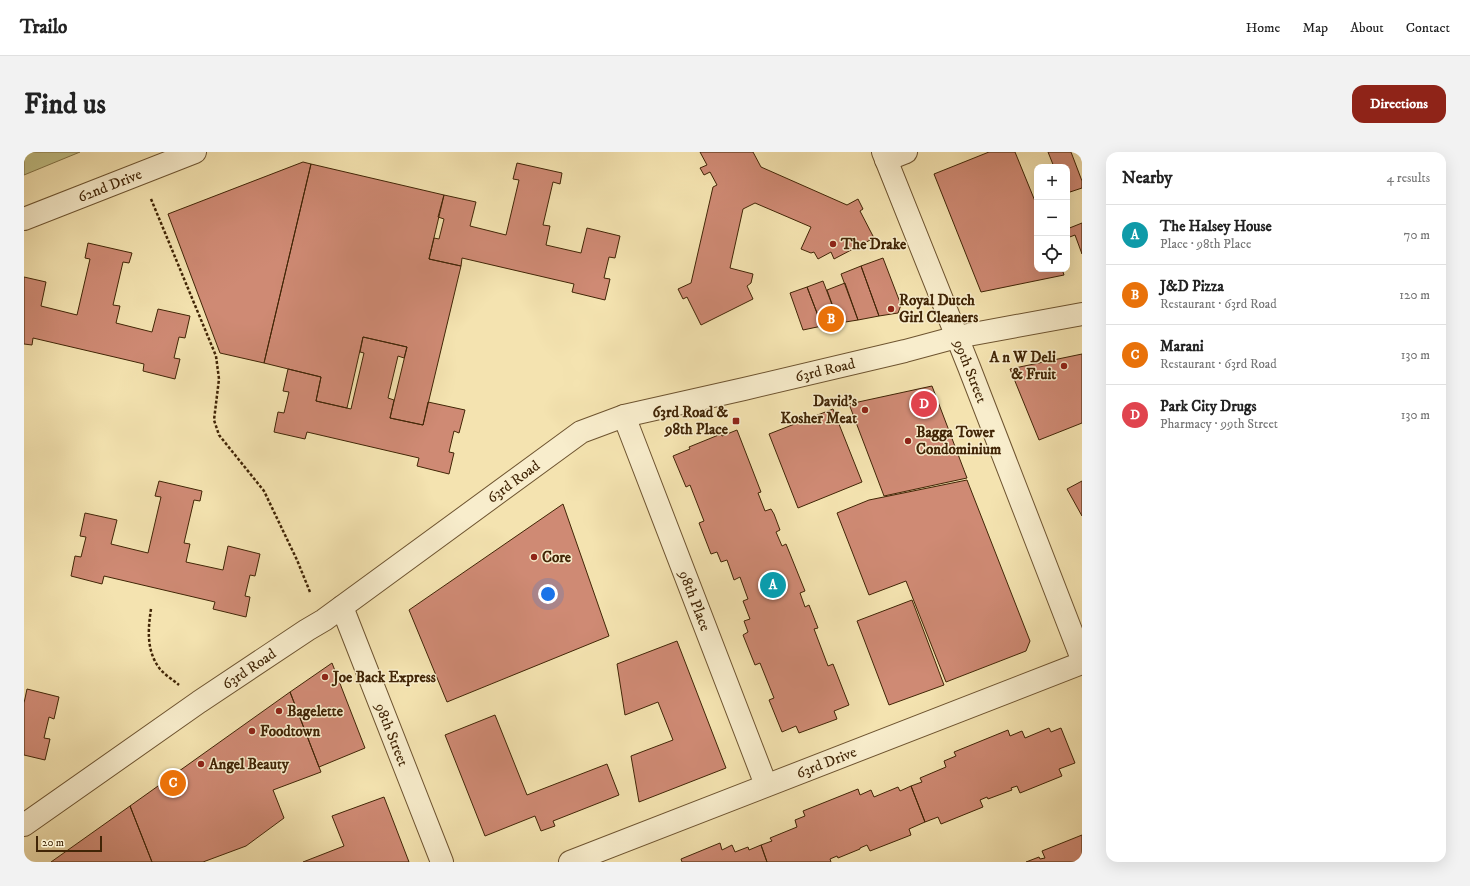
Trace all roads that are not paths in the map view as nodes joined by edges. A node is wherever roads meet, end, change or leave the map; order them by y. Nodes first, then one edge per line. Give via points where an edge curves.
1 (195, 152) edge
2 (892, 155) edge
3 (171, 156) edge
4 (24, 219) edge
5 (1082, 314) edge
6 (957, 337) junction
7 (624, 416) junction
8 (342, 607) junction
9 (1082, 659) edge
10 (1082, 663) edge
11 (766, 785) junction
12 (24, 825) edge
13 (442, 862) edge
14 (570, 862) edge

1 - 3 street, 62nd Drive
2 - 6 street, 99th Street
3 - 4 street, 62nd Drive
5 - 6 street, 63rd Road
6 - 7 street, 63rd Road
6 - 9 street, 99th Street
7 - 8 street, 63rd Road via 582,432
7 - 11 street, 98th Place
8 - 12 street, 63rd Road via 199,702
8 - 13 street, 98th Street
10 - 11 street, 63rd Drive
11 - 14 street, 63rd Drive

